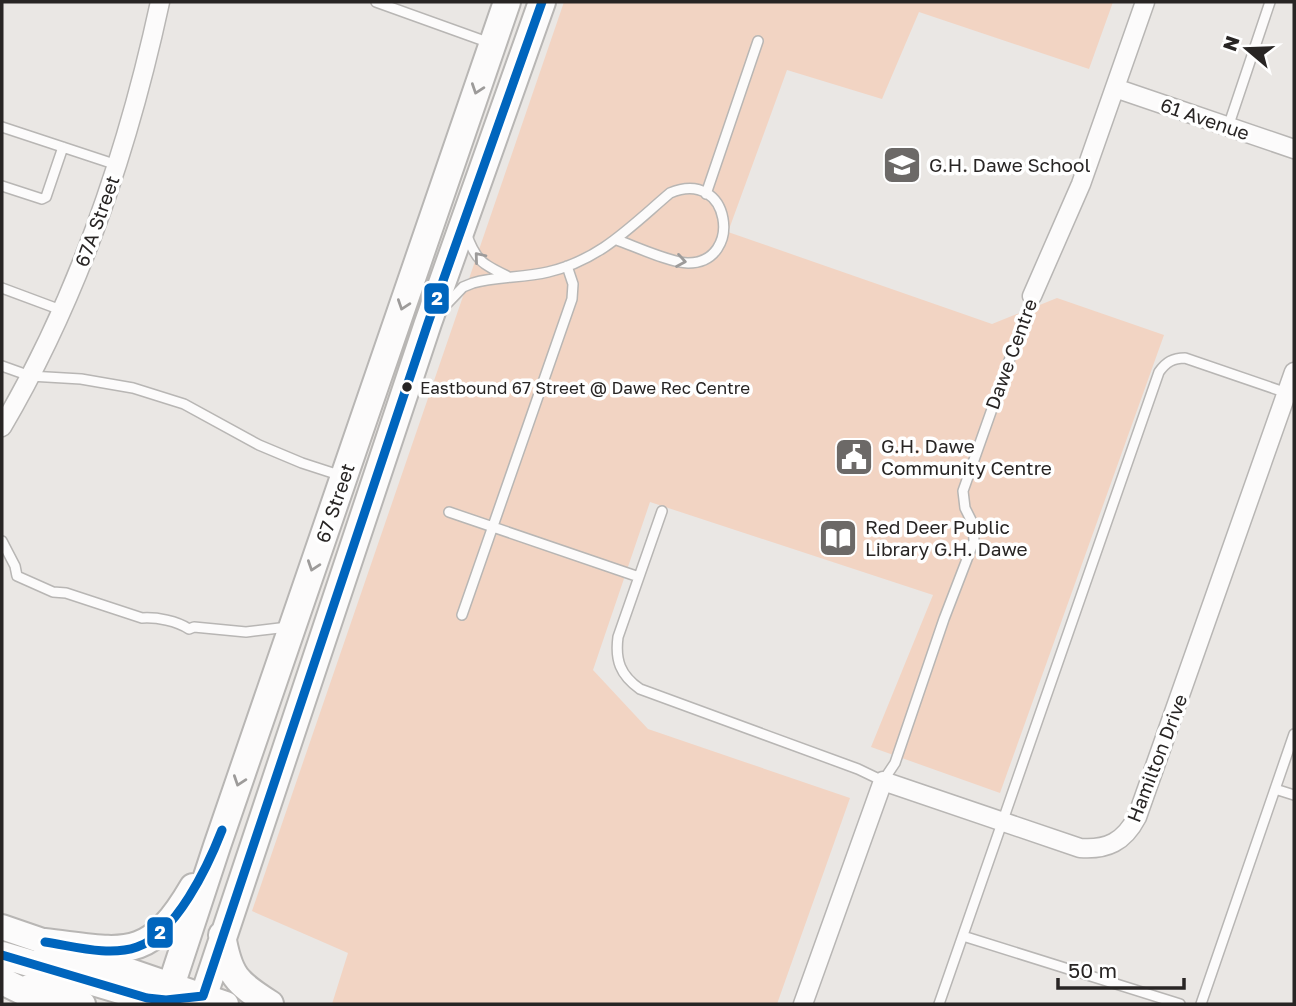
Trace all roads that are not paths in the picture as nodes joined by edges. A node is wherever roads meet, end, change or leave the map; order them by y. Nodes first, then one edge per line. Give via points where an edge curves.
1 (160, 2) edge
2 (376, 2) edge
3 (507, 2) edge
4 (542, 2) edge
5 (1145, 2) edge
6 (1270, 2) edge
7 (758, 41) dead end
8 (493, 44) junction
9 (1115, 88) junction
10 (2, 127) edge
11 (1227, 127) junction
12 (63, 147) junction
13 (1294, 149) edge
14 (117, 165) junction
15 (2, 186) edge
16 (706, 194) junction
17 (463, 224) junction
18 (617, 240) junction
19 (567, 266) junction
20 (509, 277) junction
21 (2, 288) edge
22 (1032, 296) joint
23 (61, 310) junction
24 (428, 323) junction
25 (2, 366) edge
26 (1294, 372) edge
27 (30, 376) junction
28 (1287, 393) junction
29 (2, 427) edge
30 (344, 477) junction
31 (662, 511) dead end
32 (449, 512) dead end
33 (493, 527) junction
34 (2, 541) edge
35 (639, 577) junction
36 (462, 615) dead end
37 (292, 627) junction
38 (1294, 734) edge
39 (883, 781) junction
40 (1275, 789) junction
41 (1294, 795) edge
42 (1002, 822) junction
43 (217, 846) junction
44 (2, 927) edge
45 (222, 935) junction
46 (963, 936) junction
47 (44, 942) junction
48 (2, 955) edge
49 (2, 979) edge
50 (167, 996) edge
51 (210, 1002) edge
52 (49, 1004) edge
53 (83, 1004) edge
54 (270, 1004) edge
55 (803, 1004) edge
56 (939, 1004) edge
57 (1180, 1004) edge
58 (1201, 1004) edge

1 - 14 street, 67A Street
2 - 8 lane
3 - 8 main road, 67 Street
4 - 17 main road, 67 Street
5 - 9 street, Dawe Centre
6 - 11 lane
7 - 16 lane
8 -> 30 main road, 67 Street
9 - 11 street, 61 Avenue
9 - 22 street, Dawe Centre
10 - 12 lane
11 - 13 street, 61 Avenue
12 - 14 lane
12 - 15 lane via 46,197
14 - 23 street, 67A Street
16 - 18 lane via 687,188 670,193
18 -> 16 lane via 680,262 700,261 719,246 725,222 716,201
20 -> 17 lane via 480,261
17 - 24 main road, 67 Street
18 - 19 lane
19 - 20 lane
19 - 33 lane via 572,299
20 - 24 lane via 463,287
21 - 23 lane
22 - 39 lane, Dawe Centre via 963,491 974,541 895,762
23 - 27 street, 67A Street
24 - 45 main road, 67 Street
25 - 27 lane
26 - 28 street, Hamilton Drive
27 - 29 street, 67A Street
27 - 30 lane via 133,388 184,404 259,445
28 - 42 street, Hamilton Drive via 1132,826 1119,841 1090,848
28 - 42 lane via 1185,359 1175,358 1159,372
30 -> 37 main road, 67 Street
31 - 35 lane
32 - 33 lane
33 - 35 lane
33 - 36 lane
34 - 37 lane via 17,576 53,592 189,629 246,632
35 - 39 lane via 616,653 628,681
37 -> 43 main road, 67 Street
38 - 40 lane
39 - 42 street, Hamilton Drive
39 - 55 street
40 - 41 lane
40 - 58 lane
42 - 46 lane
43 - 47 main road via 168,925 138,947
43 - 50 main road, 67 Street
44 - 47 main road
45 - 51 main road, 67 Street
45 - 54 main road via 237,979
46 - 56 lane
46 - 57 lane
47 - 50 main road
48 - 50 main road via 147,998
49 - 52 main road
49 - 53 main road
50 - 51 main road

